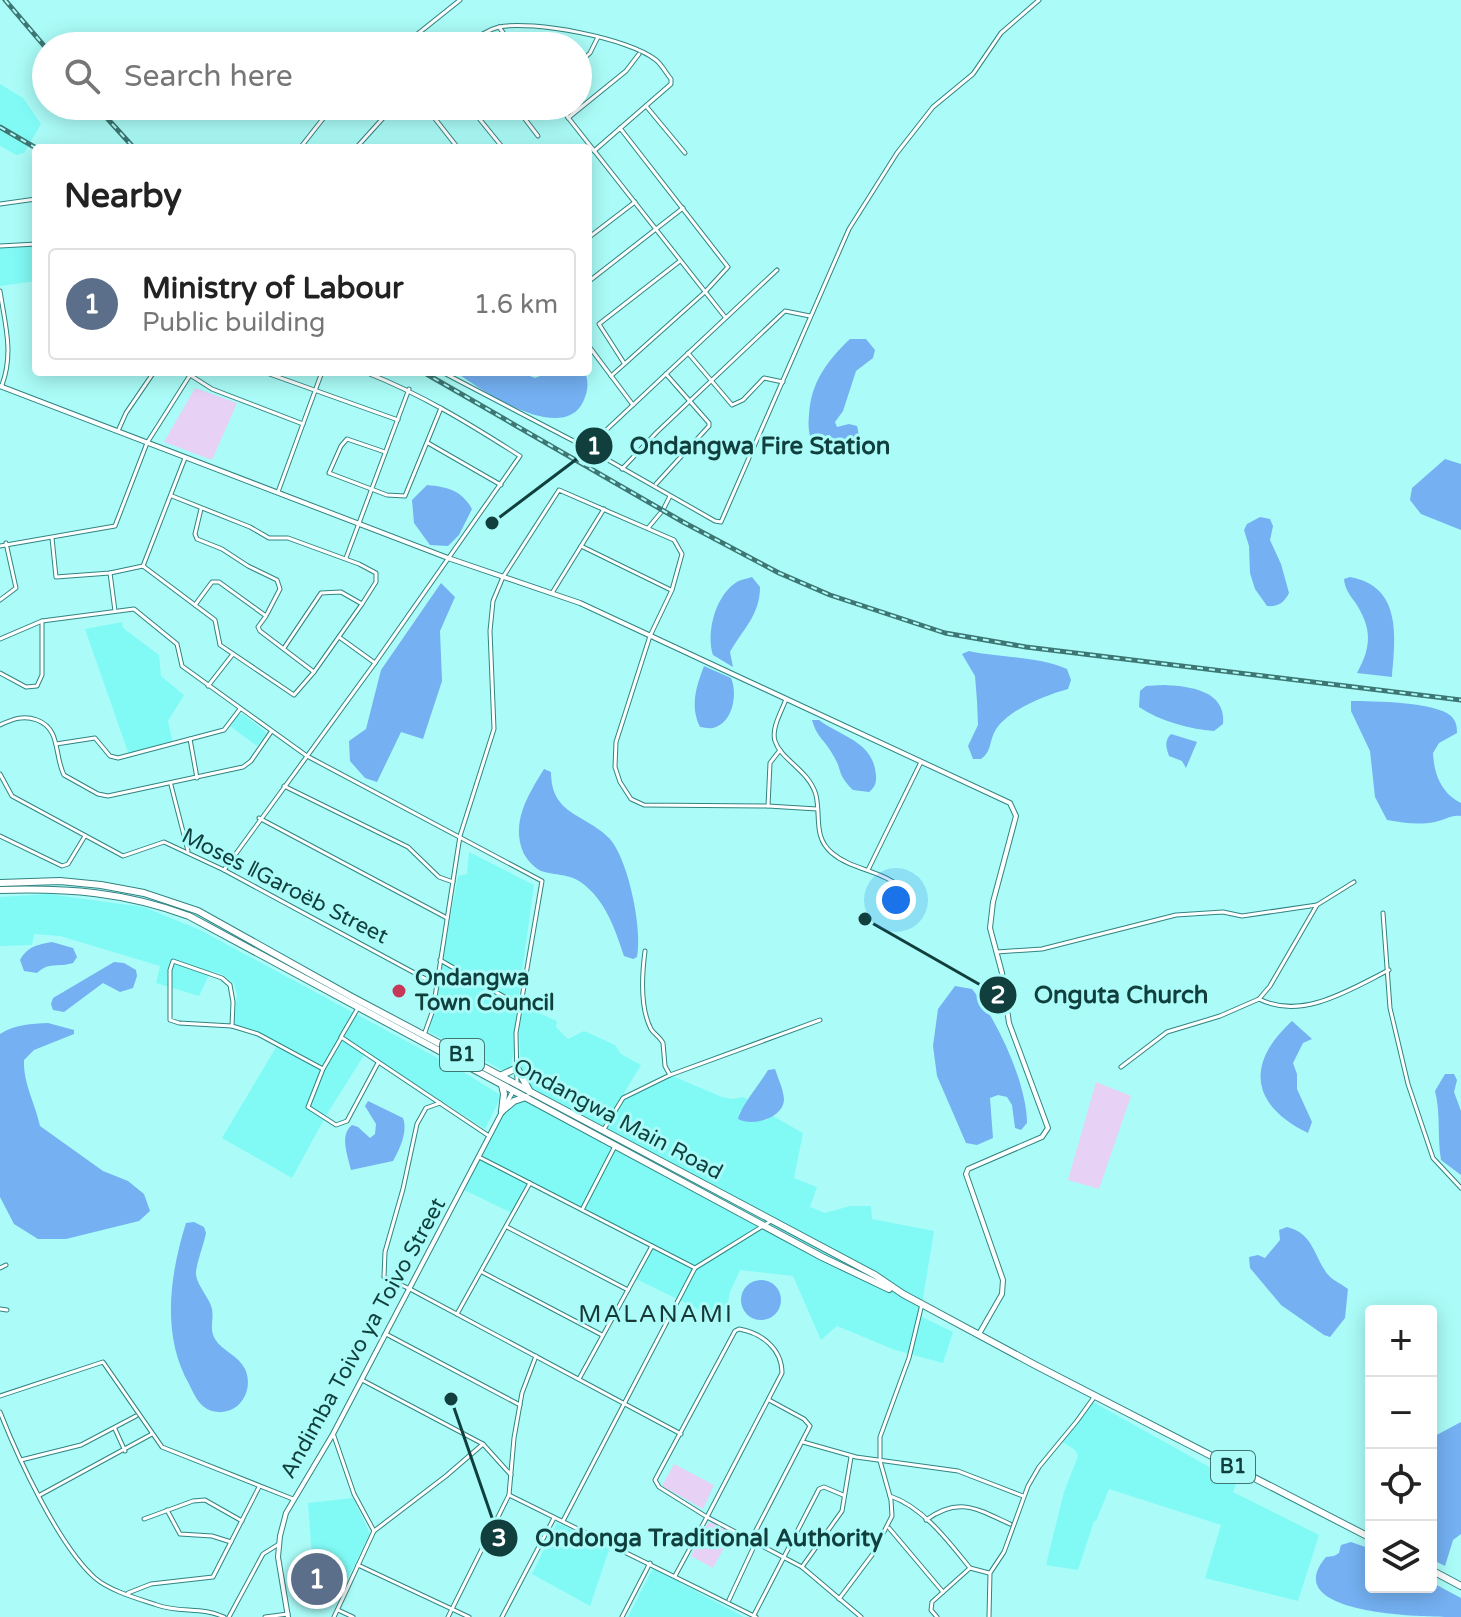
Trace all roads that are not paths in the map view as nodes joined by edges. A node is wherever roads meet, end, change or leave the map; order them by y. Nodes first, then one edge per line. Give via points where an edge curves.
1 (460, 0) edge
2 (1039, 0) edge
3 (499, 27) junction
4 (420, 32) edge
5 (485, 32) edge
6 (503, 32) edge
7 (581, 32) edge
8 (592, 35) edge
9 (598, 37) junction
10 (592, 49) edge
11 (639, 52) junction
12 (592, 99) edge
13 (646, 106) junction
14 (322, 120) edge
15 (381, 120) edge
16 (436, 120) edge
17 (480, 120) edge
18 (526, 120) edge
19 (570, 120) edge
20 (620, 128) junction
21 (538, 136) dead end
22 (303, 144) edge
23 (360, 144) edge
24 (455, 144) edge
25 (500, 144) edge
26 (588, 144) edge
27 (592, 148) edge
28 (594, 151) junction
29 (685, 153) dead end
30 (32, 200) edge
31 (635, 202) junction
32 (0, 204) edge
33 (683, 208) junction
34 (657, 230) junction
35 (592, 235) edge
36 (32, 244) edge
37 (0, 246) edge
38 (680, 261) junction
39 (777, 270) dead end
40 (592, 279) edge
41 (0, 291) edge
42 (705, 292) junction
43 (811, 316) junction
44 (725, 317) junction
45 (592, 350) edge
46 (688, 353) junction
47 (624, 363) junction
48 (666, 374) junction
49 (151, 376) edge
50 (190, 376) edge
51 (194, 376) edge
52 (275, 376) edge
53 (320, 376) edge
54 (375, 376) edge
55 (450, 376) edge
56 (611, 376) junction
57 (711, 381) junction
58 (783, 382) junction
59 (1, 387) edge
60 (409, 389) junction
61 (315, 390) junction
62 (690, 401) junction
63 (633, 405) junction
64 (441, 408) junction
65 (398, 420) junction
66 (303, 424) junction
67 (118, 431) junction
68 (147, 443) junction
69 (427, 443) junction
70 (587, 448) junction
71 (385, 452) junction
72 (186, 458) junction
73 (622, 469) junction
74 (501, 485) junction
75 (655, 485) junction
76 (371, 489) junction
77 (278, 492) junction
78 (172, 496) junction
79 (670, 496) junction
80 (201, 509) junction
81 (604, 509) junction
82 (358, 522) junction
83 (648, 528) junction
84 (52, 538) junction
85 (6, 543) junction
86 (0, 546) edge
87 (581, 546) junction
88 (448, 558) junction
89 (345, 559) junction
90 (143, 566) junction
91 (110, 573) junction
92 (503, 577) junction
93 (672, 590) junction
94 (552, 593) junction
95 (0, 600) edge
96 (362, 604) junction
97 (195, 605) junction
98 (115, 611) junction
99 (266, 616) junction
100 (42, 621) junction
101 (650, 636) junction
102 (339, 637) junction
103 (0, 639) edge
104 (284, 648) junction
105 (233, 654) junction
106 (375, 663) junction
107 (314, 672) junction
108 (0, 673) edge
109 (208, 686) junction
110 (786, 699) junction
111 (241, 709) junction
112 (0, 725) edge
113 (271, 732) junction
114 (190, 739) junction
115 (56, 744) junction
116 (780, 750) junction
117 (307, 756) junction
118 (922, 761) junction
119 (0, 774) edge
120 (197, 778) junction
121 (171, 785) junction
122 (284, 786) junction
123 (768, 806) junction
124 (817, 809) junction
125 (259, 818) junction
126 (85, 835) junction
127 (0, 836) edge
128 (460, 836) junction
129 (188, 853) junction
130 (224, 870) junction
131 (868, 870) junction
132 (453, 882) junction
133 (1354, 882) dead end
134 (0, 883) edge
135 (0, 890) edge
136 (904, 891) dead end
137 (1317, 905) junction
138 (172, 906) junction
139 (1383, 913) dead end
140 (448, 918) junction
141 (645, 951) dead end
142 (997, 952) junction
143 (440, 960) junction
144 (1389, 970) junction
145 (435, 984) junction
146 (1259, 999) junction
147 (360, 1005) junction
148 (520, 1006) junction
149 (820, 1020) dead end
150 (232, 1026) junction
151 (423, 1035) junction
152 (341, 1037) junction
153 (378, 1063) junction
154 (1121, 1067) dead end
155 (517, 1068) junction
156 (323, 1069) junction
157 (473, 1070) junction
158 (500, 1075) junction
159 (670, 1075) junction
160 (502, 1085) junction
161 (515, 1087) junction
162 (528, 1095) junction
163 (440, 1103) junction
164 (502, 1111) junction
165 (601, 1134) junction
166 (489, 1136) junction
167 (615, 1145) junction
168 (479, 1157) junction
169 (662, 1166) junction
170 (530, 1183) junction
171 (1461, 1188) edge
172 (583, 1208) junction
173 (768, 1224) junction
174 (507, 1227) junction
175 (652, 1246) junction
176 (6, 1265) dead end
177 (0, 1268) edge
178 (695, 1268) junction
179 (482, 1272) junction
180 (410, 1289) junction
181 (628, 1290) junction
182 (922, 1304) junction
183 (0, 1309) edge
184 (7, 1310) dead end
185 (457, 1314) junction
186 (386, 1334) junction
187 (979, 1334) junction
188 (603, 1336) junction
189 (536, 1356) junction
190 (362, 1380) junction
191 (579, 1380) junction
192 (1095, 1395) junction
193 (0, 1396) edge
194 (769, 1400) junction
195 (625, 1404) junction
196 (520, 1405) junction
197 (0, 1412) edge
198 (138, 1416) junction
199 (114, 1429) junction
200 (154, 1434) junction
201 (333, 1434) junction
202 (681, 1434) junction
203 (803, 1442) junction
204 (483, 1444) junction
205 (125, 1451) junction
206 (851, 1456) junction
207 (21, 1460) junction
208 (880, 1461) junction
209 (511, 1475) junction
210 (259, 1487) junction
211 (40, 1495) junction
212 (509, 1495) junction
213 (843, 1495) junction
214 (890, 1496) junction
215 (1023, 1496) junction
216 (293, 1499) junction
217 (167, 1510) junction
218 (555, 1517) junction
219 (707, 1517) junction
220 (144, 1519) dead end
221 (926, 1520) junction
222 (242, 1521) junction
223 (563, 1521) junction
224 (1012, 1525) junction
225 (888, 1527) junction
226 (374, 1531) junction
227 (1365, 1535) edge
228 (754, 1541) junction
229 (231, 1542) junction
230 (279, 1544) junction
231 (783, 1556) junction
232 (650, 1563) junction
233 (358, 1565) junction
234 (802, 1567) junction
235 (970, 1568) junction
236 (990, 1573) junction
237 (1437, 1573) edge
238 (675, 1576) junction
239 (1461, 1586) edge
240 (943, 1592) junction
241 (128, 1593) junction
242 (839, 1599) junction
243 (728, 1601) junction
244 (338, 1610) junction
245 (452, 1610) junction
246 (204, 1611) junction
247 (288, 1616) edge
248 (755, 1616) edge
249 (202, 1617) edge
250 (226, 1617) edge
251 (265, 1617) edge
252 (334, 1617) edge
253 (353, 1617) edge
254 (448, 1617) edge
255 (469, 1617) edge
256 (502, 1617) edge
257 (622, 1617) edge
258 (861, 1617) edge
259 (937, 1617) edge
260 (989, 1617) edge

1 - 4 street
2 - 43 street via 1001,33 981,66 933,107 897,153 849,229
3 - 5 street
3 - 6 street
3 - 7 street
8 - 9 street
9 - 10 street
9 - 11 street
11 - 12 street via 626,71
11 - 13 street via 657,61 671,79
13 - 20 street
13 - 29 street
14 - 22 street
15 - 23 street
16 - 24 street
17 - 25 street
18 - 21 street
19 - 26 street
20 - 28 street
20 - 33 street
27 - 28 street
28 - 31 street
30 - 32 street
31 - 34 street
31 - 35 street
33 - 34 street
33 - 42 street via 728,266
34 - 38 street
34 - 40 street
36 - 37 street
38 - 42 street
38 - 47 street via 599,324
39 - 44 street
41 - 59 street via 9,354
42 - 44 street
42 - 47 street
43 - 57 street via 785,311
43 - 58 street
44 - 46 street
45 - 56 street
46 - 48 street
46 - 57 street
47 - 56 street
48 - 62 street
48 - 63 street
49 - 67 street
50 - 68 street
51 - 66 street via 212,389
52 - 61 street
53 - 61 street
54 - 60 street
55 - 70 street
56 - 63 street
57 - 58 street via 732,405 764,378
57 - 62 street
58 - 79 street via 721,522
59 - 67 street
60 - 64 street
60 - 65 street
61 - 65 street
61 - 66 street
62 - 73 street
62 - 75 street via 709,423 708,430
63 - 70 street
64 - 69 street
64 - 74 street via 520,456
65 - 71 street
66 - 77 street
67 - 68 street
68 - 72 street
68 - 84 street via 115,526
69 - 74 street
69 - 76 street via 405,496
70 - 73 street
71 - 76 street
71 - 76 street via 344,441 329,473
72 - 77 street
72 - 78 street
73 - 75 street
74 - 88 street
75 - 79 street
76 - 82 street
77 - 82 street
78 - 80 street
78 - 90 street
79 - 83 street
80 - 89 street via 269,538 288,538
80 - 99 street via 197,539 277,580 278,596
81 - 83 street
81 - 87 street
81 - 92 street via 559,490
82 - 88 street
82 - 89 street
83 - 93 street via 680,547
84 - 85 street
84 - 91 street via 56,577
85 - 86 street
85 - 95 street via 16,588
87 - 93 street
87 - 94 street
88 - 92 street
88 - 106 street
89 - 96 street via 376,573
90 - 91 street
90 - 97 street
91 - 98 street
92 - 94 street
92 - 128 street via 490,615 494,729
93 - 101 street
94 - 101 street
96 - 102 street
96 - 104 street via 341,592 321,593
97 - 99 street via 216,581
97 - 105 street via 215,620 220,645
98 - 100 street
98 - 109 street via 134,609 141,614 177,644 182,666
99 - 104 street via 260,631
100 - 103 street
100 - 108 street via 42,675 37,686 26,687
101 - 110 street
101 - 123 street via 616,742 615,767 631,799 644,805
102 - 106 street
102 - 107 street
104 - 107 street
105 - 107 street via 294,695
105 - 109 street
106 - 117 street
109 - 111 street
110 - 116 street via 774,731
110 - 118 street
111 - 113 street
111 - 114 street via 224,730
112 - 115 street via 30,718 49,727
113 - 117 street
113 - 120 street via 248,765
114 - 115 street via 113,758 95,738
114 - 120 street
115 - 121 street via 62,773 98,794
116 - 123 street via 770,763
116 - 124 street via 810,783
117 - 122 street
117 - 128 street
118 - 131 street
118 - 142 street via 1010,803 1016,811 990,921
119 - 126 street, Moses ǁGaroëb Street via 12,796
120 - 121 street
121 - 129 street
122 - 125 street
122 - 132 street via 408,847 439,877
123 - 124 street
124 - 131 street via 818,830 829,850
125 - 130 street
125 - 140 street
126 - 127 street via 70,863 62,866
126 - 129 street, Moses ǁGaroëb Street via 123,856 164,842
128 - 132 street
128 - 148 street via 542,881
129 - 130 street, Moses ǁGaroëb Street
130 - 145 street, Moses ǁGaroëb Street
131 - 136 street
132 - 140 street
133 - 137 street
134 - 138 main road, Ondangwa Main Road / B1 via 72,881 118,888
135 - 138 main road, Ondangwa Main Road / B1 via 90,890
137 - 142 street via 1242,916 1176,915 1042,949
137 - 146 street
138 - 147 main road, Ondangwa Main Road / B1
139 - 144 street
140 - 143 street
141 - 159 street via 646,1009 652,1032 662,1039
142 - 187 street via 1009,1023 1048,1128 1042,1137 966,1174 1003,1280 1002,1294
143 - 145 street
143 - 148 street
144 - 146 street via 1328,1000 1284,1008
144 - 171 street via 1390,1008 1419,1120 1433,1158
145 - 151 street via 433,1010
146 - 154 street via 1167,1032
147 - 151 main road, Ondangwa Main Road / B1
147 - 152 street
147 - 157 main road, Ondangwa Main Road / B1
148 - 155 street
149 - 159 street
150 - 150 street via 170,1020 173,961 230,985
150 - 156 street
151 - 157 street
151 - 158 main road, Ondangwa Main Road / B1
152 - 153 street
152 - 156 street
153 - 156 street via 340,1125 308,1107
153 - 163 street
155 - 158 main road
155 - 161 street
155 - 162 main road
157 - 160 main road, Ondangwa Main Road / B1
158 - 161 main road, Ondangwa Main Road / B1
159 - 165 street via 623,1098
160 - 161 main road, Ondangwa Main Road / B1
160 - 164 main road
161 - 162 main road, Ondangwa Main Road / B1
161 - 164 street, Andimba Toivo ya Toivo Street
162 - 164 main road
162 - 165 main road, Ondangwa Main Road / B1
163 - 166 street
163 - 180 street via 426,1108 417,1124 385,1252 384,1277
164 - 166 street, Andimba Toivo ya Toivo Street
165 - 167 main road, Ondangwa Main Road / B1
165 - 169 main road, Ondangwa Main Road / B1
166 - 168 street, Andimba Toivo ya Toivo Street
167 - 169 main road, Ondangwa Main Road / B1
167 - 172 street
168 - 170 street
168 - 180 street, Andimba Toivo ya Toivo Street
169 - 173 main road, Ondangwa Main Road / B1
170 - 172 street
170 - 174 street
172 - 175 street
173 - 178 street
173 - 182 main road, Ondangwa Main Road / B1 via 822,1257
174 - 179 street
174 - 181 street
175 - 178 street
175 - 181 street
176 - 177 street
178 - 195 street
179 - 185 street
179 - 188 street
180 - 185 street
180 - 186 street, Andimba Toivo ya Toivo Street
181 - 188 street
182 - 187 main road, Ondangwa Main Road / B1
182 - 208 street via 880,1437
183 - 184 street
185 - 189 street
186 - 190 street, Andimba Toivo ya Toivo Street
186 - 196 street
187 - 192 main road, Ondangwa Main Road / B1
188 - 191 street
189 - 191 street
189 - 196 street
190 - 201 street, Andimba Toivo ya Toivo Street
190 - 204 street
191 - 195 street
192 - 215 street via 1034,1473
192 - 227 main road, B1
193 - 198 street via 103,1362
194 - 202 street via 782,1373 780,1359 765,1340 739,1329
194 - 203 street via 809,1423
194 - 219 street
195 - 202 street
195 - 223 street
196 - 209 street
197 - 207 street
198 - 199 street
198 - 200 street
199 - 205 street
199 - 207 street via 77,1446
200 - 205 street
200 - 210 street via 166,1449
201 - 216 street, Andimba Toivo ya Toivo Street
201 - 226 street
202 - 219 street via 656,1485
203 - 206 street
203 - 228 street
204 - 209 street
204 - 226 street
205 - 211 street
206 - 208 street
206 - 213 street
207 - 211 street
208 - 214 street
208 - 215 street via 958,1471
209 - 212 street
210 - 216 street
210 - 222 street
211 - 241 street via 71,1550 95,1577
212 - 218 street
212 - 245 street
213 - 231 street via 819,1489
213 - 234 street via 842,1511
214 - 221 street
214 - 225 street
215 - 224 street
216 - 230 street, Andimba Toivo ya Toivo Street
217 - 220 street
217 - 222 street via 205,1500
217 - 229 street via 180,1534
218 - 223 street
218 - 256 street
219 - 228 street
219 - 238 street
221 - 224 street via 942,1509 961,1506
221 - 235 street
222 - 229 street
223 - 232 street
224 - 236 street
225 - 240 street
225 - 242 street
226 - 233 street
228 - 231 street
228 - 243 street
229 - 241 street via 210,1579 151,1584
230 - 247 street, Andimba Toivo ya Toivo Street
230 - 250 street via 263,1554
231 - 234 street
231 - 248 street
232 - 238 street
232 - 257 street
233 - 244 street
233 - 245 street
234 - 242 street
235 - 236 street
235 - 240 street
236 - 260 street
237 - 239 main road
238 - 243 street
240 - 259 street via 931,1604
241 - 246 street via 164,1607
242 - 258 street
243 - 248 street
244 - 252 street
244 - 253 street
245 - 254 street
245 - 255 street
246 - 249 street
246 - 250 street
247 - 251 street

